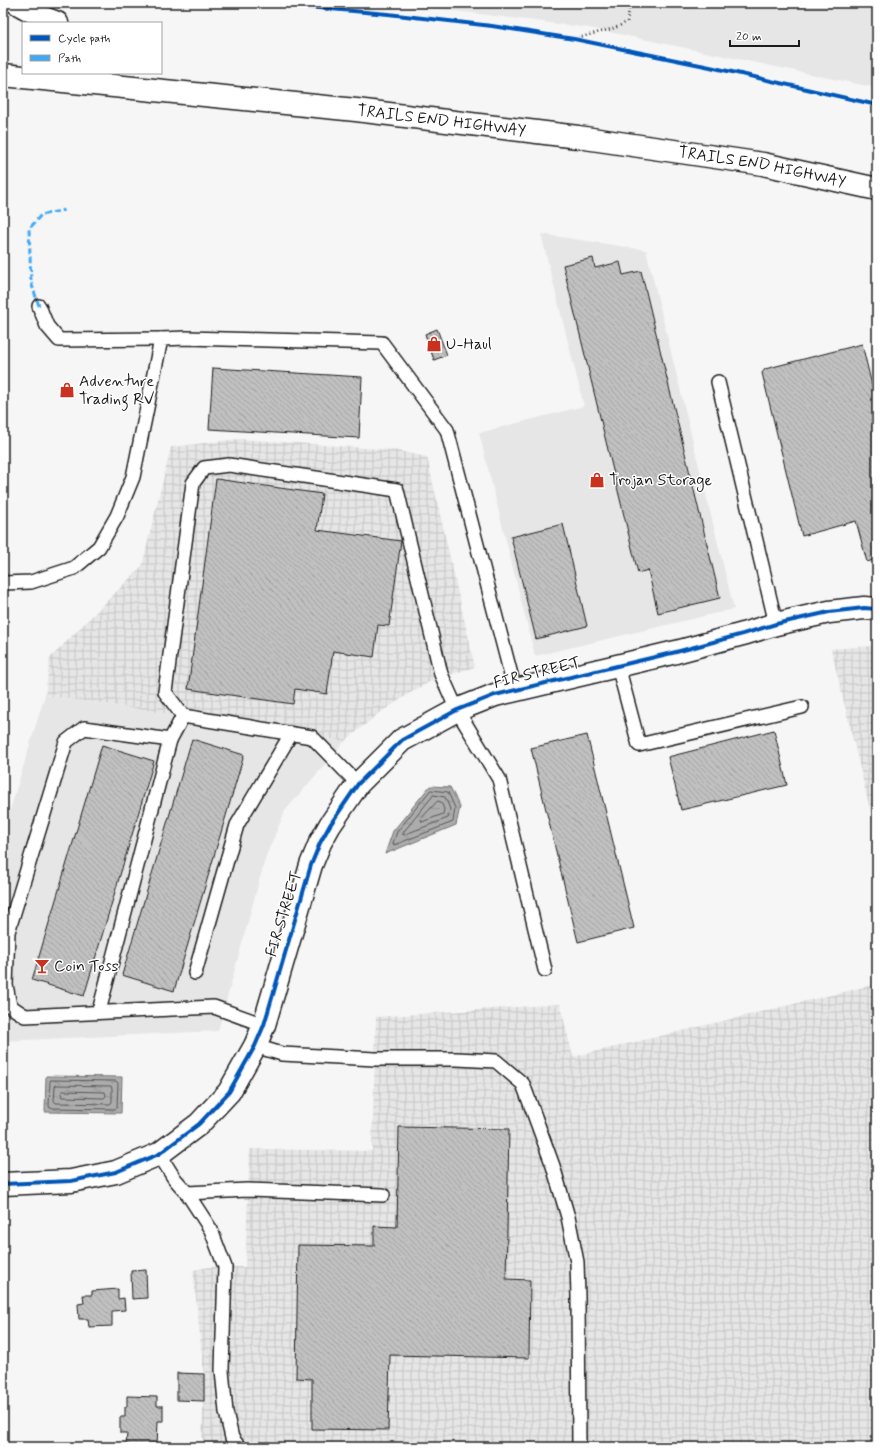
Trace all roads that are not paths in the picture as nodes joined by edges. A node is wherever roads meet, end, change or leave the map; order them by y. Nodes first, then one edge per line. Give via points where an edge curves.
1 (17, 3) edge
2 (54, 22) edge
3 (141, 74) edge
4 (3, 75) edge
5 (168, 92) junction
6 (877, 189) edge
7 (39, 306) dead end
8 (161, 339) junction
9 (718, 382) dead end
10 (3, 583) edge
11 (877, 609) edge
12 (776, 624) junction
13 (618, 666) junction
14 (516, 690) junction
15 (802, 707) dead end
16 (457, 710) junction
17 (183, 716) junction
18 (291, 734) junction
19 (170, 740) junction
20 (358, 784) junction
21 (545, 970) dead end
22 (195, 973) dead end
23 (99, 1012) junction
24 (264, 1025) junction
25 (256, 1046) junction
26 (159, 1154) junction
27 (3, 1184) edge
28 (187, 1193) junction
29 (383, 1195) dead end
30 (239, 1447) edge
31 (579, 1447) edge

1 - 2 street
3 - 5 street
4 - 5 street, TRAILS END HIGHWAY
5 - 6 street, TRAILS END HIGHWAY via 356,110 578,137 763,164
7 - 8 lane via 47,326 59,340
8 - 10 lane via 134,477 117,516 99,547 74,568 31,582
8 - 14 lane via 382,343 447,430
9 - 12 lane
11 - 12 street, FIR STREET via 829,612
12 - 13 street, FIR STREET
13 - 14 street, FIR STREET
13 - 15 lane via 639,745
14 - 16 street, FIR STREET via 495,695
16 - 17 lane via 441,674 397,490 229,465 204,468 193,483 165,692
16 - 20 street, FIR STREET via 402,740
16 - 21 lane via 499,778
17 - 18 lane
17 - 19 lane
18 - 20 lane via 312,737
18 - 22 lane via 237,825
19 - 23 lane
19 - 23 lane via 84,728 66,742 8,932 6,986 10,1006 25,1016
20 - 24 street, FIR STREET via 330,824 311,865
23 - 24 lane via 214,1007
24 - 25 street, FIR STREET
25 - 26 street, FIR STREET via 229,1092 199,1124
25 - 31 lane via 282,1054 496,1061 523,1084 553,1166 568,1217 577,1262
26 - 27 street, FIR STREET via 116,1172 71,1181
26 - 28 lane
28 - 29 lane via 247,1190
28 - 30 lane via 211,1230 225,1267 222,1370 226,1412 232,1438

